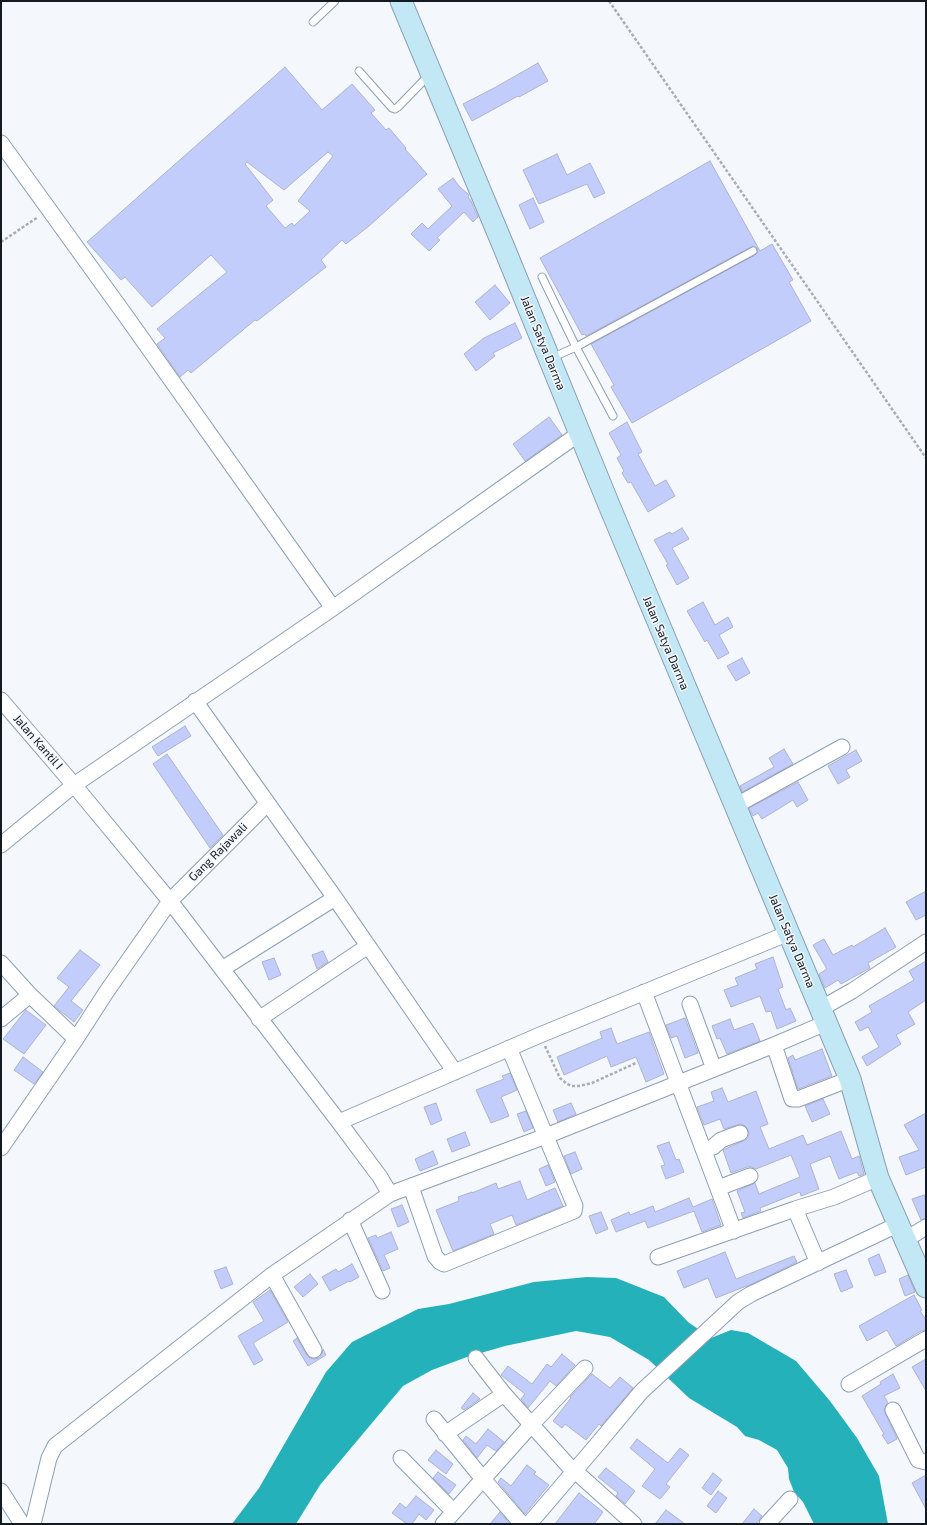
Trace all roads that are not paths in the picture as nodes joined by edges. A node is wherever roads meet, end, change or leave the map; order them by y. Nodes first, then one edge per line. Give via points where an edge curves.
1 (335, 1) edge
2 (401, 1) edge
3 (313, 22) dead end
4 (359, 71) dead end
5 (431, 72) junction
6 (1, 143) edge
7 (753, 251) dead end
8 (542, 277) dead end
9 (576, 347) junction
10 (549, 358) junction
11 (613, 416) dead end
12 (580, 433) junction
13 (333, 608) junction
14 (1, 700) edge
15 (195, 701) junction
16 (842, 747) dead end
17 (74, 785) junction
18 (267, 804) junction
19 (735, 806) junction
20 (1, 845) edge
21 (336, 898) junction
22 (170, 901) junction
23 (788, 933) junction
24 (926, 942) edge
25 (368, 946) junction
26 (1, 963) edge
27 (222, 969) junction
28 (644, 992) junction
29 (30, 995) junction
30 (690, 1004) dead end
31 (823, 1016) junction
32 (1, 1019) edge
33 (259, 1019) junction
34 (76, 1039) junction
35 (774, 1046) junction
36 (509, 1048) junction
37 (714, 1069) junction
38 (456, 1072) junction
39 (850, 1079) junction
40 (678, 1084) junction
41 (339, 1122) junction
42 (740, 1133) dead end
43 (546, 1136) junction
44 (1, 1148) edge
45 (704, 1150) junction
46 (750, 1176) dead end
47 (878, 1178) junction
48 (411, 1187) junction
49 (718, 1188) junction
50 (390, 1194) junction
51 (796, 1209) junction
52 (350, 1220) junction
53 (926, 1227) edge
54 (734, 1231) junction
55 (902, 1232) junction
56 (658, 1257) dead end
57 (818, 1263) junction
58 (272, 1275) junction
59 (926, 1287) edge
60 (382, 1290) dead end
61 (926, 1339) edge
62 (314, 1350) dead end
63 (476, 1358) dead end
64 (585, 1368) dead end
65 (849, 1384) dead end
66 (504, 1394) junction
67 (893, 1410) dead end
68 (434, 1419) dead end
69 (532, 1424) junction
70 (445, 1434) junction
71 (401, 1458) dead end
72 (926, 1462) edge
73 (575, 1472) junction
74 (483, 1479) junction
75 (1, 1491) edge
76 (790, 1499) dead end
77 (454, 1512) junction
78 (22, 1524) edge
79 (33, 1524) edge
80 (443, 1524) edge
81 (522, 1524) edge
82 (529, 1524) edge
83 (634, 1524) edge
84 (767, 1524) edge

1 - 3 lane
2 - 5 main road, Jalan Satya Darma
4 - 5 lane via 395,109
5 - 10 main road, Jalan Satya Darma
6 - 13 street
7 - 9 lane
8 - 9 lane
9 - 10 lane
9 - 11 lane
10 - 12 main road, Jalan Satya Darma
12 - 13 street
12 - 19 main road, Jalan Satya Darma
13 - 15 street
14 - 17 street, Jalan Kantil I
15 - 17 street
15 - 18 street
16 - 19 street
17 - 20 street
17 - 22 street, Jalan Kantil I
18 - 21 street
18 - 22 street, Gang Rajawali
19 - 23 main road, Jalan Satya Darma
21 - 25 street
21 - 27 street
22 - 27 street, Jalan Kantil I
22 - 34 street, Gang Rajawali
23 - 28 street
23 - 31 main road, Jalan Satya Darma
24 - 31 street via 852,991
25 - 33 street
25 - 38 street
26 - 29 street
27 - 33 street, Jalan Kantil I
28 - 36 street
28 - 40 street
29 - 32 street
29 - 34 street
30 - 37 street
31 - 35 street
31 - 39 main road, Jalan Satya Darma
33 - 41 street, Jalan Kantil I
34 - 44 street, Gang Rajawali
35 - 37 street
35 - 39 street via 792,1099
36 - 38 street
36 - 43 street
37 - 40 street
38 - 41 street
39 - 47 main road, Jalan Satya Darma
40 - 43 street
40 - 45 street
41 - 50 street, Jalan Kantil I
42 - 45 street
43 - 48 street
43 - 48 street via 575,1206 574,1211 444,1264 435,1256
45 - 49 street
46 - 49 street
47 - 51 street via 834,1197
47 - 55 main road, Jalan Satya Darma
48 - 50 street
49 - 54 street
50 - 52 street
51 - 54 street
51 - 57 street
52 - 58 street
52 - 60 street
53 - 55 street
54 - 56 street
55 - 57 street
55 - 59 main road, Jalan Satya Darma
57 - 73 street via 738,1302 640,1392
58 - 62 street
58 - 79 street via 55,1446 49,1458
61 - 65 street
63 - 66 street
64 - 69 street
66 - 69 street
66 - 70 street
67 - 72 street via 918,1460
68 - 70 street
69 - 73 street
69 - 74 street
70 - 74 street
71 - 77 street
73 - 82 street
73 - 83 street
74 - 77 street
74 - 81 street
75 - 78 street
76 - 84 street
77 - 80 street

